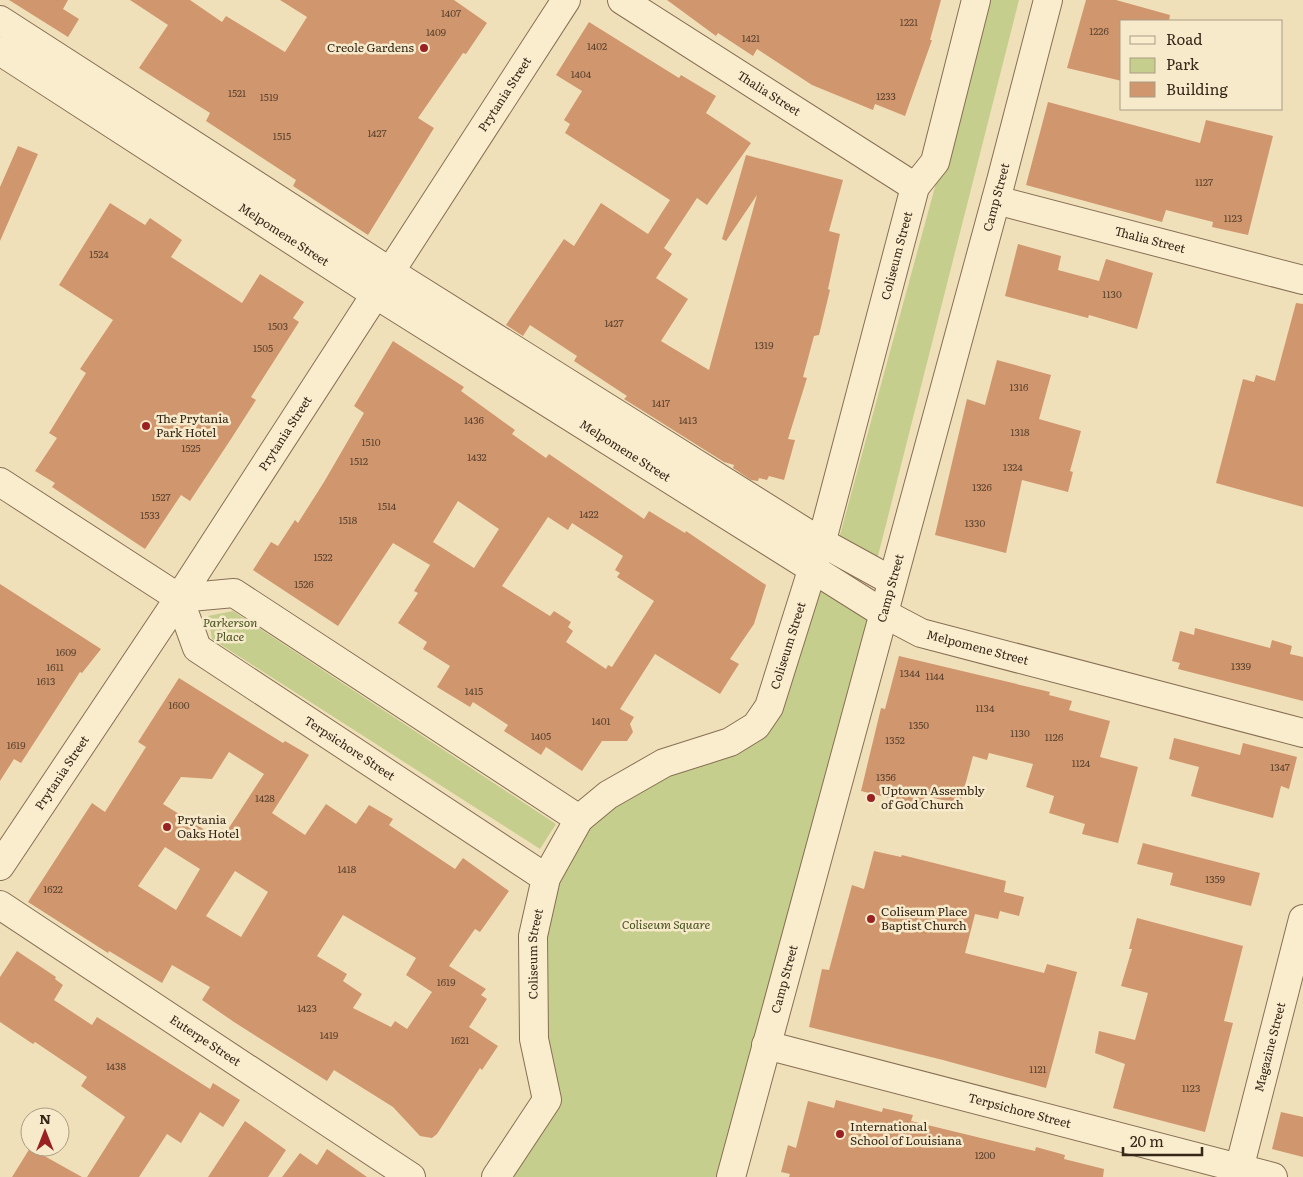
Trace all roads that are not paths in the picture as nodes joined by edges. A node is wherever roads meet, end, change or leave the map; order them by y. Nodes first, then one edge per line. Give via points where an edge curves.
1 (566, 0) edge
2 (622, 0) edge
3 (976, 0) edge
4 (1048, 0) edge
5 (0, 20) edge
6 (0, 51) edge
7 (915, 188) junction
8 (996, 200) junction
9 (389, 271) junction
10 (1303, 280) edge
11 (375, 294) junction
12 (0, 482) edge
13 (821, 542) junction
14 (813, 569) junction
15 (892, 580) junction
16 (179, 598) junction
17 (883, 613) junction
18 (1303, 733) edge
19 (579, 819) junction
20 (0, 866) edge
21 (546, 878) junction
22 (0, 905) edge
23 (1303, 919) edge
24 (766, 1045) junction
25 (1238, 1173) edge
26 (411, 1177) edge
27 (496, 1177) edge
28 (732, 1177) edge
29 (1273, 1177) edge

1 - 9 street, Prytania Street
2 - 7 street, Thalia Street
3 - 7 street, Coliseum Street via 934,162
4 - 8 street, Camp Street
5 - 9 street
6 - 11 street, Melpomene Street
7 - 13 street, Coliseum Street
8 - 10 street, Thalia Street
8 - 15 street, Camp Street
9 - 11 street, Prytania Street
9 - 13 street
11 - 14 street, Melpomene Street
11 - 16 street, Prytania Street
12 - 16 street
13 - 14 street, Coliseum Street
13 - 15 street
14 - 17 street, Melpomene Street
14 - 19 street, Coliseum Street via 769,707 756,726 730,742 664,763 608,795
15 - 17 street, Camp Street
16 - 19 street via 234,593
16 - 20 street, Prytania Street
16 - 21 street, Terpsichore Street via 197,648
17 - 18 street, Melpomene Street via 921,633
17 - 24 street, Camp Street
19 - 21 street, Coliseum Street
21 - 27 street, Coliseum Street via 533,936 534,1039 547,1100
22 - 26 street, Euterpe Street
23 - 25 street, Magazine Street
24 - 25 street, Terpsichore Street
24 - 28 street, Camp Street
25 - 29 street, Terpsichore Street

